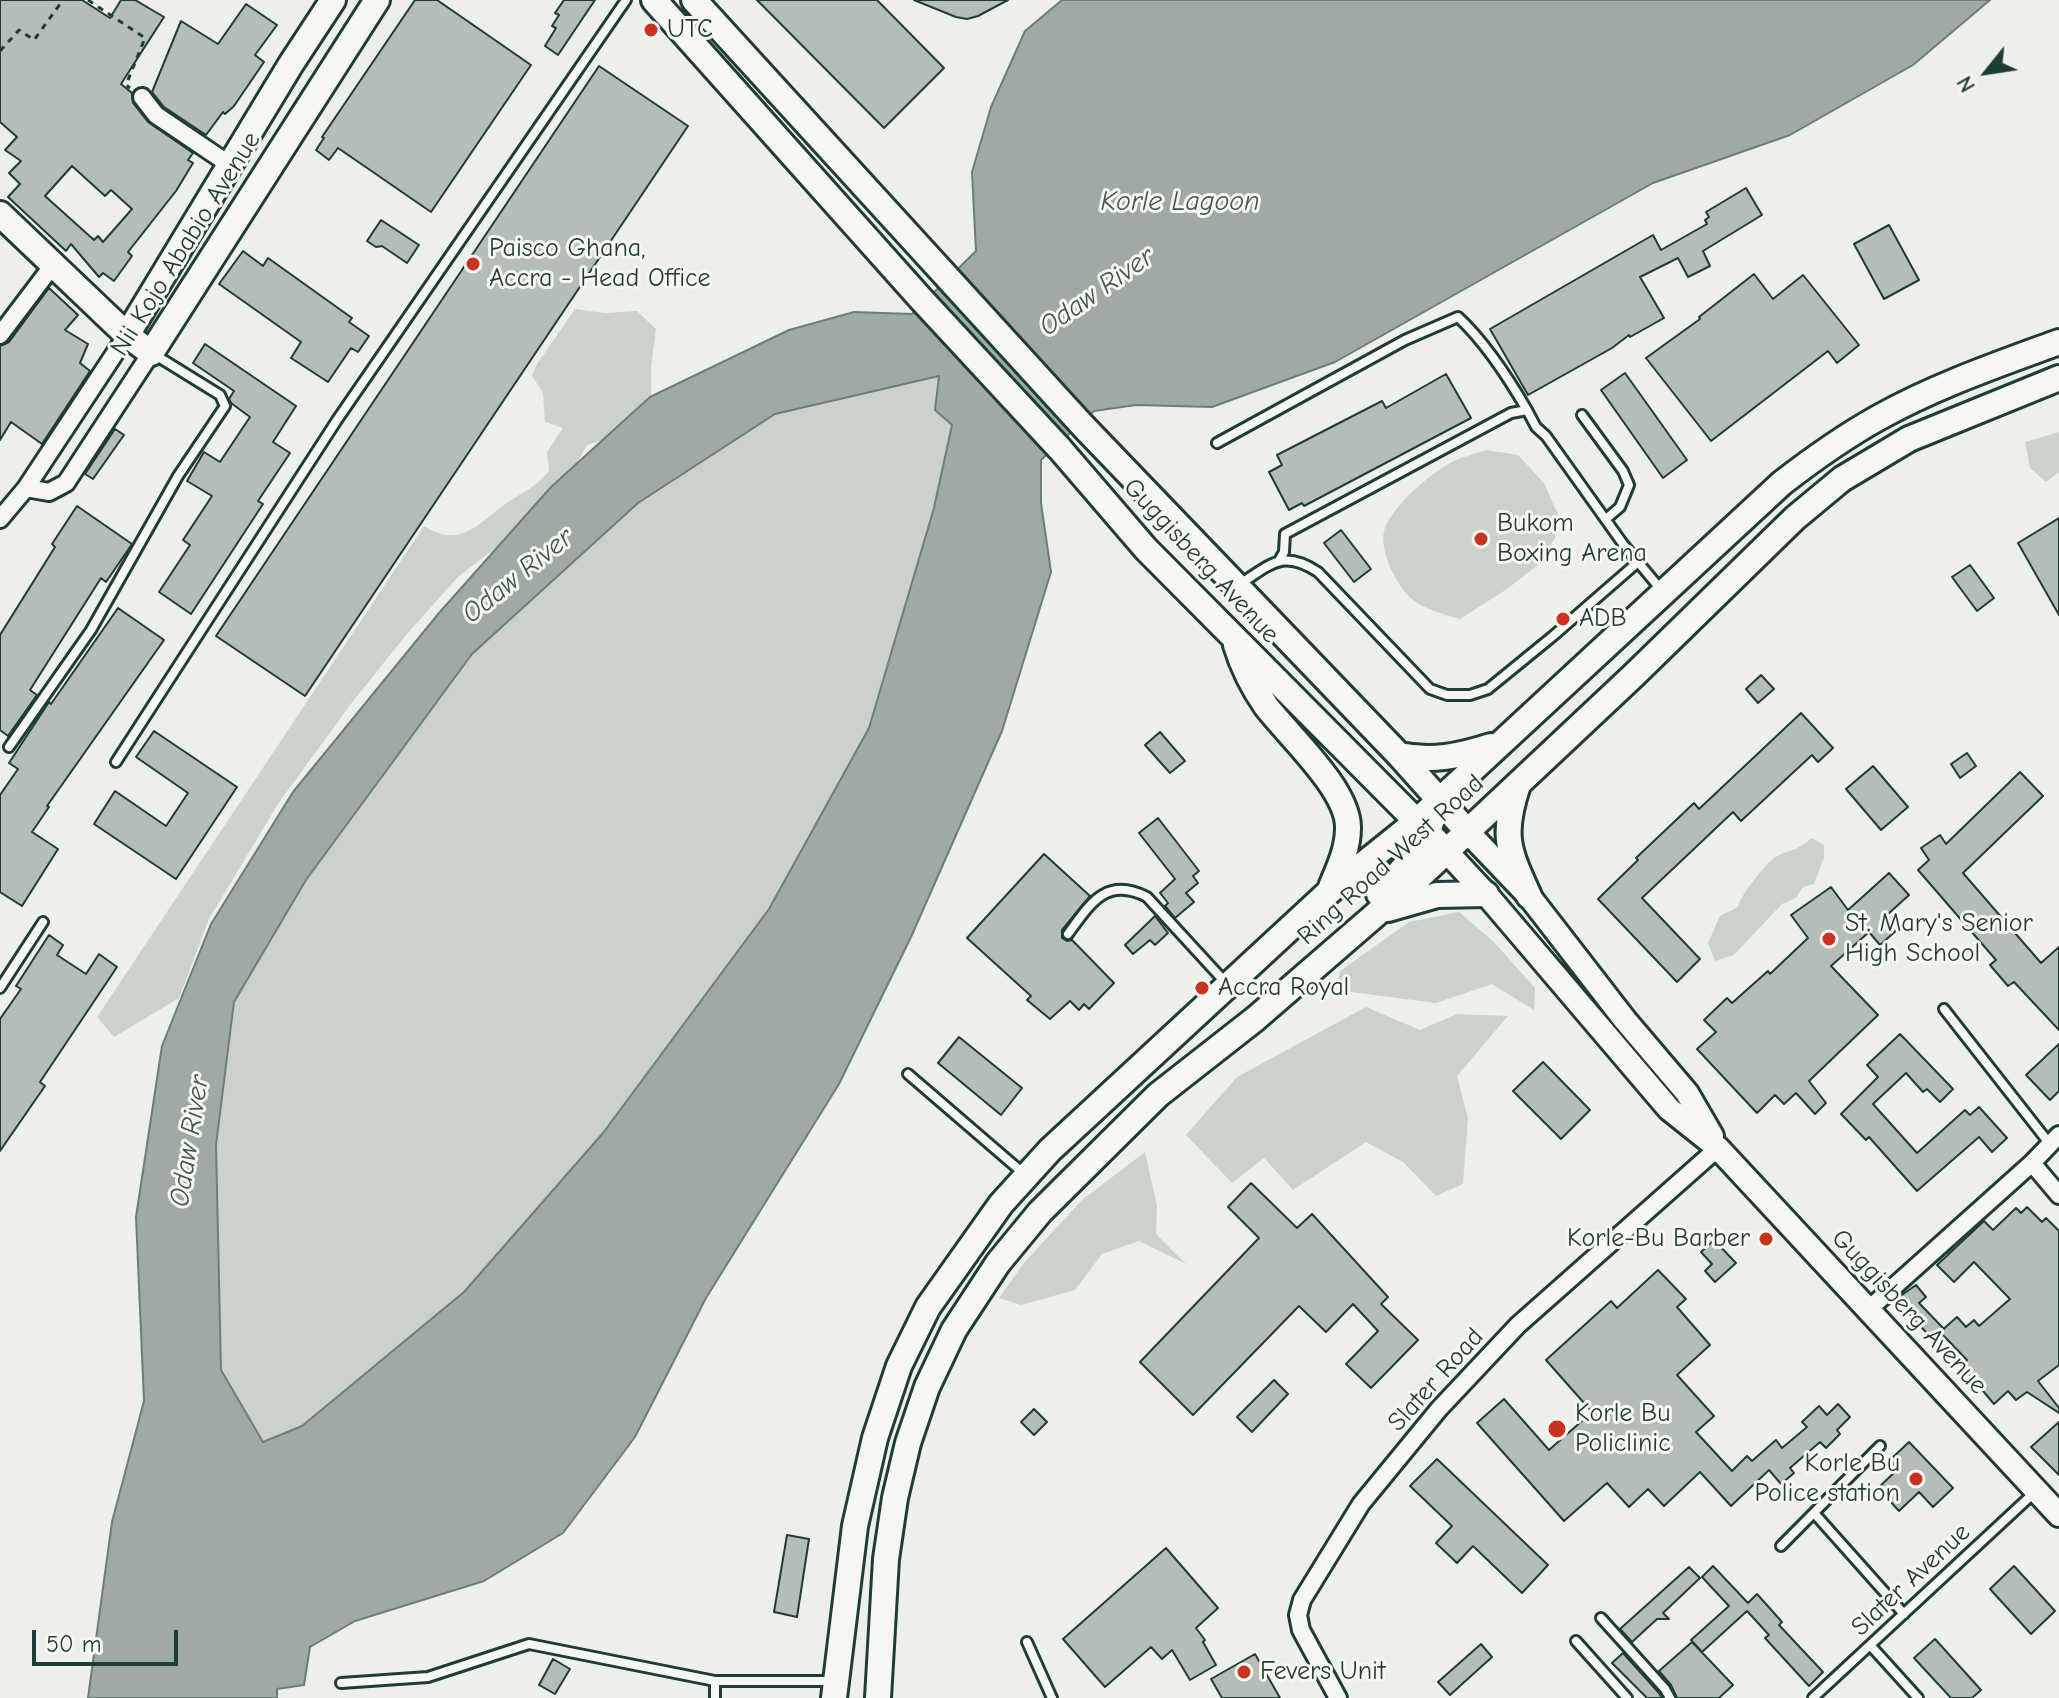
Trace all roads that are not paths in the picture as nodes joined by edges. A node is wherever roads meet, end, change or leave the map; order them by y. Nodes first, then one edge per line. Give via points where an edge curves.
1 (333, 0) edge
2 (377, 0) edge
3 (626, 0) edge
4 (654, 0) edge
5 (694, 0) edge
6 (142, 97) road end
7 (230, 165) junction
8 (0, 214) edge
9 (53, 265) junction
10 (0, 335) edge
11 (127, 335) junction
12 (2059, 342) edge
13 (151, 353) junction
14 (2059, 378) edge
15 (1527, 410) junction
16 (1582, 415) dead end
17 (1217, 443) dead end
18 (26, 488) junction
19 (0, 519) edge
20 (1606, 519) junction
21 (1280, 559) junction
22 (1638, 562) junction
23 (1236, 587) junction
24 (1186, 591) junction
25 (1663, 593) junction
26 (1498, 745) junction
27 (9, 747) dead end
28 (1399, 755) junction
29 (116, 762) dead end
30 (1519, 782) junction
31 (1438, 799) junction
32 (1422, 827) junction
33 (1467, 831) junction
34 (1446, 851) junction
35 (1330, 891) junction
36 (1486, 894) junction
37 (1529, 896) junction
38 (1378, 913) junction
39 (43, 922) dead end
40 (1068, 934) dead end
41 (1228, 986) junction
42 (0, 988) edge
43 (1944, 1009) dead end
44 (908, 1074) dead end
45 (1158, 1095) junction
46 (2054, 1139) edge
47 (1718, 1148) junction
48 (2032, 1163) junction
49 (1027, 1176) junction
50 (2059, 1195) edge
51 (1869, 1309) junction
52 (1880, 1446) dead end
53 (2037, 1491) junction
54 (1814, 1513) junction
55 (2059, 1515) edge
56 (1781, 1546) dead end
57 (1904, 1614) junction
58 (1601, 1618) dead end
59 (1576, 1641) dead end
60 (1027, 1642) dead end
61 (1870, 1645) junction
62 (715, 1681) junction
63 (341, 1683) dead end
64 (835, 1689) edge
65 (715, 1698) edge
66 (878, 1698) edge
67 (1052, 1698) edge
68 (1338, 1698) edge
69 (1627, 1698) edge
70 (1670, 1698) edge
71 (1813, 1698) edge
72 (1918, 1698) edge

1 - 7 main road, Nii Kojo Ababio Avenue
2 - 13 main road, Nii Kojo Ababio Avenue
3 - 29 lane via 337,420
4 - 24 main road, Guggisberg Avenue
5 - 23 main road, Guggisberg Avenue via 945,278
6 - 7 street via 156,115
7 - 11 main road, Nii Kojo Ababio Avenue
8 - 9 main road
9 - 10 street
9 - 11 main road
11 - 13 main road
11 - 18 street, Nii Kojo Ababio Avenue
12 - 25 main road, Ring Road West Road via 1881,417 1825,450
13 - 18 street, Nii Kojo Ababio Avenue via 66,483 49,492
13 - 27 lane via 220,395 225,406 178,476 91,630
14 - 30 main road, Ring Road West Road via 1909,439 1842,479
15 - 17 lane via 1458,317 1405,340
15 - 20 lane
15 - 21 lane via 1511,413 1285,534
16 - 20 lane via 1629,485 1620,507
18 - 19 street, Nii Kojo Ababio Avenue
20 - 22 lane
21 - 22 lane via 1303,562 1318,572 1430,689 1447,695 1488,689
21 - 23 lane
22 - 25 lane
23 - 28 main road, Guggisberg Avenue
24 - 32 main road, Guggisberg Avenue
24 - 35 main road via 1234,641 1246,676 1341,804 1349,825
25 - 26 main road, Ring Road West Road
26 - 28 main road via 1437,759
26 - 31 main road, Ring Road West Road
28 - 31 main road, Guggisberg Avenue
30 - 33 main road, Ring Road West Road
30 - 37 main road via 1507,823 1508,842
31 - 32 main road
31 - 33 main road, Guggisberg Avenue
32 - 34 main road, Guggisberg Avenue
32 - 35 main road, Ring Road West Road
32 - 45 main road via 1413,857 1379,894
33 - 34 main road, Ring Road West Road
33 - 37 main road, Guggisberg Avenue
34 - 36 main road, Guggisberg Avenue
34 - 38 main road, Ring Road West Road
35 - 41 main road, Ring Road West Road
36 - 38 main road via 1437,895
36 - 47 main road, Guggisberg Avenue via 1669,1109
37 - 47 main road, Guggisberg Avenue via 1687,1093
38 - 45 main road, Ring Road West Road
39 - 42 lane
40 - 41 lane via 1099,896 1119,889 1134,891 1158,908
41 - 49 main road, Ring Road West Road
43 - 46 lane
44 - 49 lane
45 - 66 main road, Ring Road West Road via 1040,1212 998,1263 954,1330 927,1387 895,1498
46 - 48 street
47 - 51 main road, Guggisberg Avenue
47 - 68 street, Slater Road via 1518,1325 1439,1409 1361,1504 1298,1615
48 - 50 street
48 - 51 street
49 - 64 main road, Ring Road West Road via 958,1262 899,1366 875,1438 855,1526
51 - 53 main road, Guggisberg Avenue
52 - 54 lane
53 - 55 main road, Guggisberg Avenue
53 - 57 lane, Slater Avenue
54 - 56 lane
54 - 57 lane
57 - 61 lane, Slater Avenue
58 - 70 lane
59 - 69 lane
60 - 67 lane
61 - 71 lane, Slater Avenue
61 - 72 lane
62 - 63 lane via 529,1644 428,1677
62 - 64 lane
62 - 65 lane

